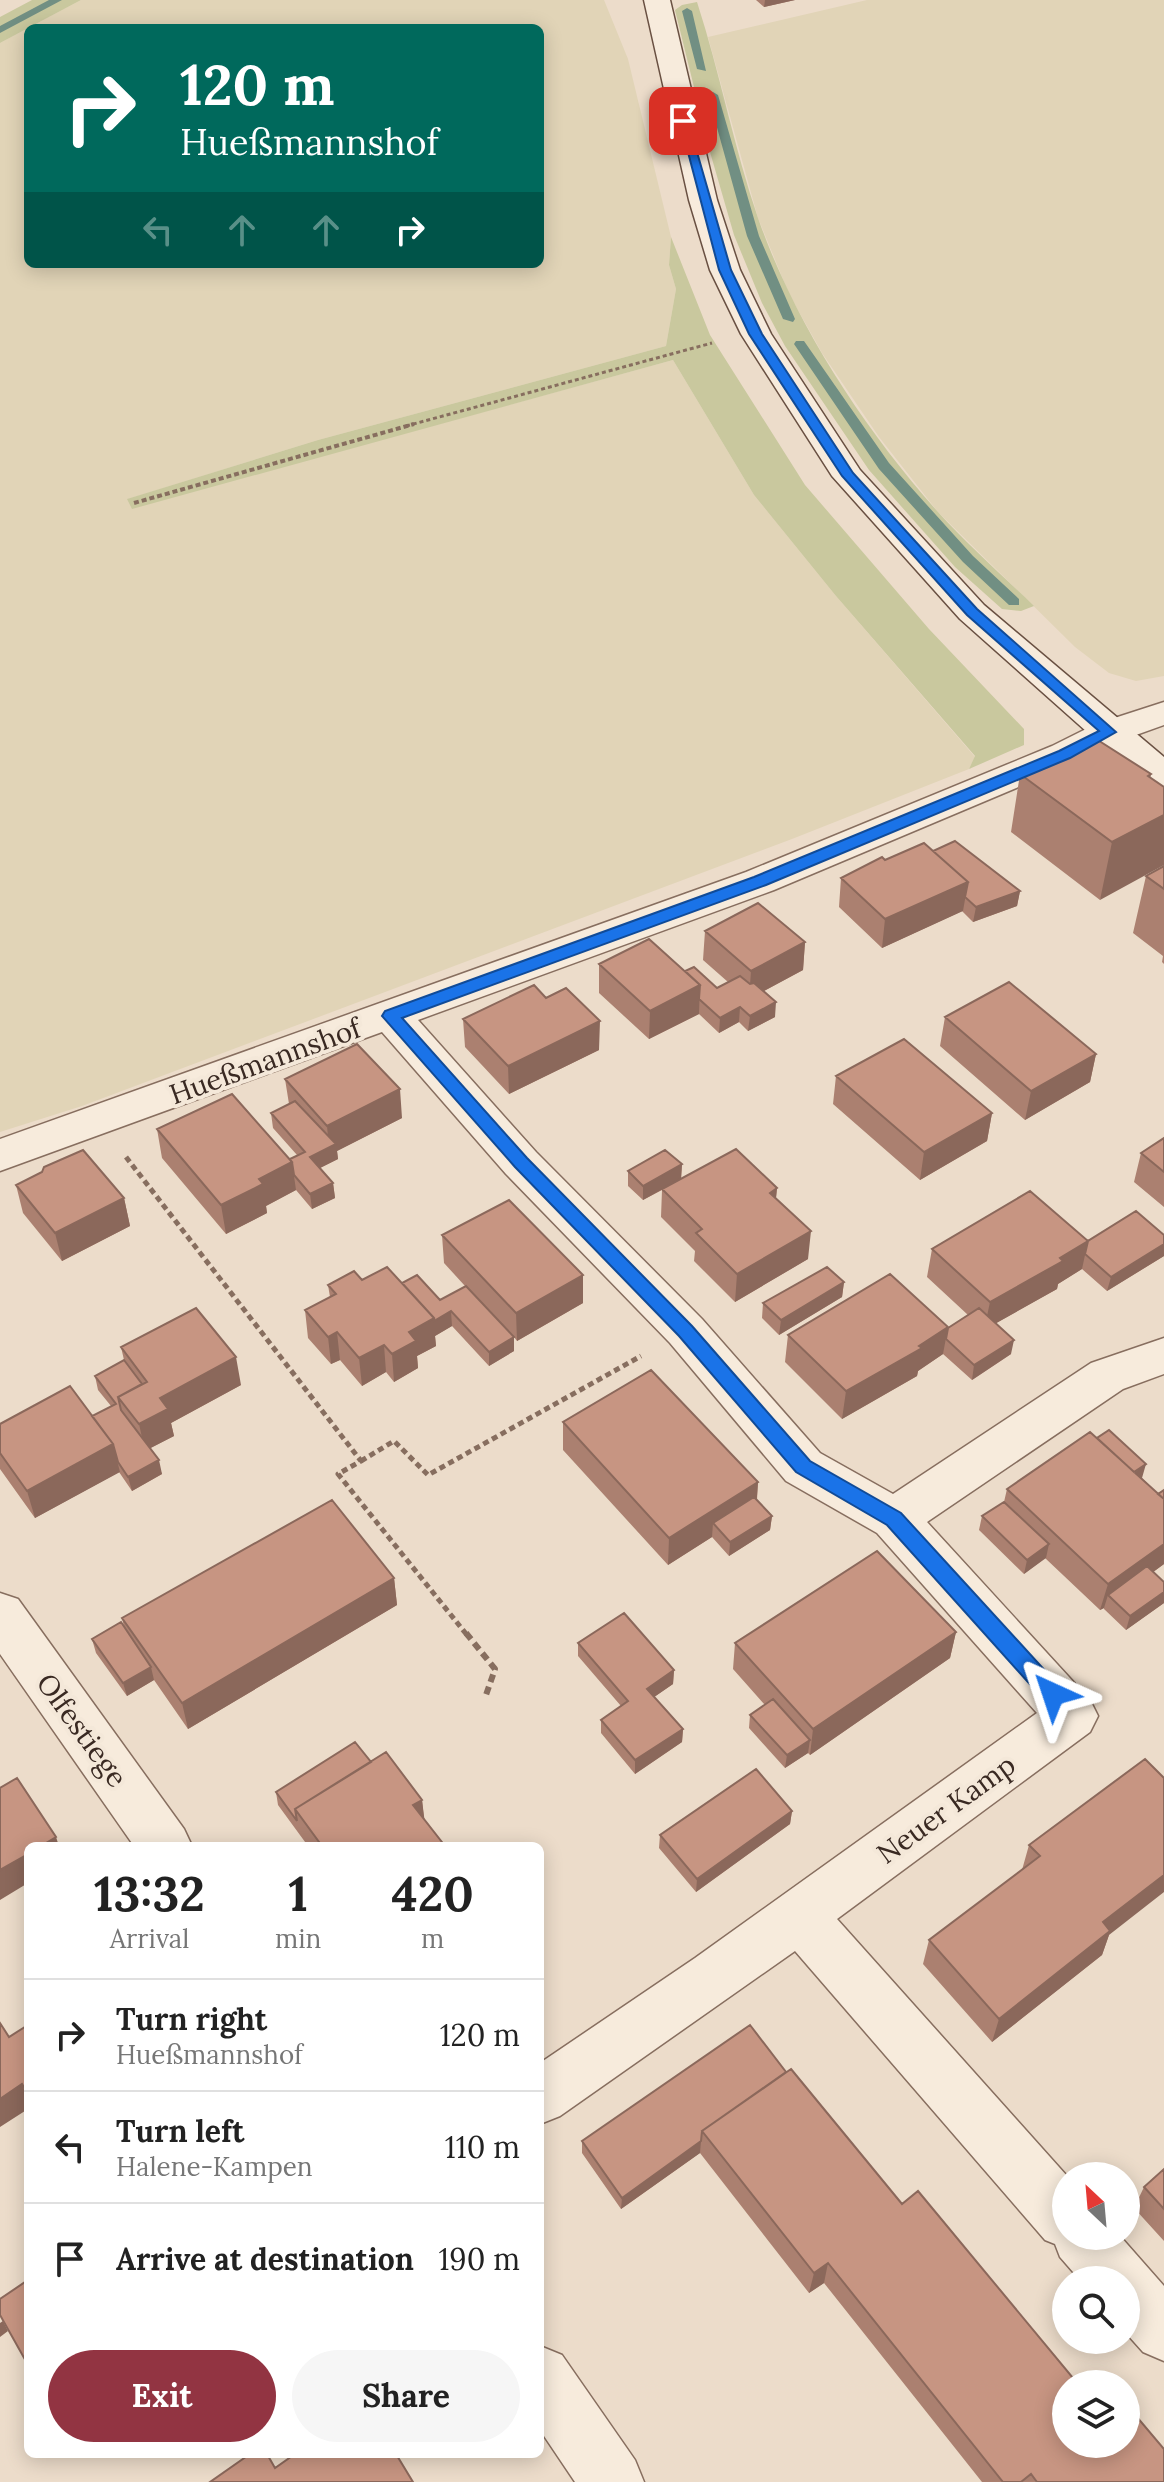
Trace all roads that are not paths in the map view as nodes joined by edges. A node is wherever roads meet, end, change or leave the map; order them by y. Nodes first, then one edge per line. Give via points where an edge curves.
1 (657, 0) edge
2 (1164, 713) edge
3 (1109, 732) junction
4 (1164, 775) edge
5 (391, 1016) junction
6 (0, 1155) edge
7 (1164, 1356) edge
8 (894, 1519) junction
9 (0, 1614) edge
10 (162, 1842) edge
11 (800, 1917) junction
12 (544, 2093) edge
13 (1052, 2203) edge
14 (1093, 2250) edge
15 (1107, 2266) edge
16 (1140, 2304) edge
17 (1164, 2331) edge
18 (544, 2383) edge
19 (613, 2482) edge

1 - 3 street via 703,200 725,270 756,334 848,476 972,612
2 - 3 street, Hueßmannshof
3 - 4 street
3 - 5 street, Hueßmannshof via 760,881
5 - 6 street, Hueßmannshof
5 - 8 street, Neuer Kamp via 521,1163 686,1331 803,1467
7 - 8 street via 1107,1376
8 - 11 street, Neuer Kamp via 1072,1716
9 - 10 street, Olfestiege
11 - 12 street, Neuer Kamp
11 - 13 street
14 - 15 street
16 - 17 street
18 - 19 street

